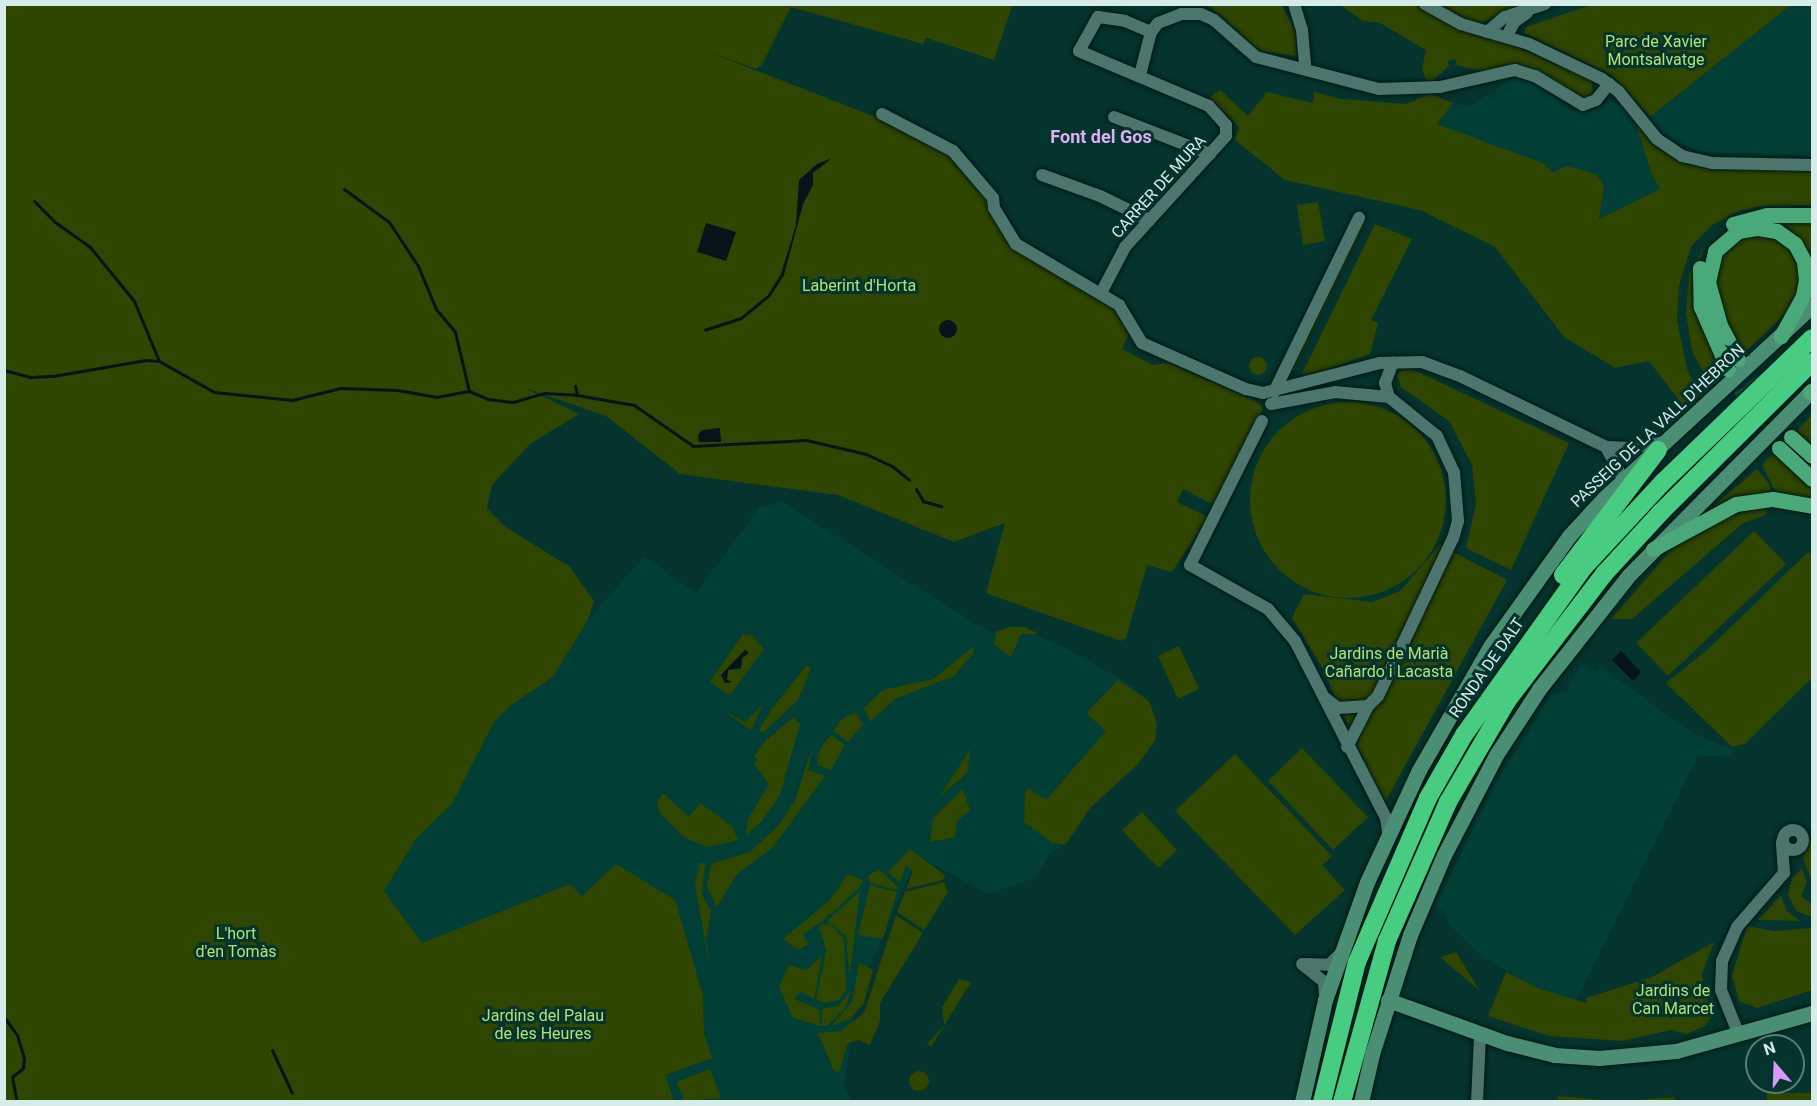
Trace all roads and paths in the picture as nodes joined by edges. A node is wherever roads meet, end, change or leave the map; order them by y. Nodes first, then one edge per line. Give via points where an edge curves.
1 (1294, 4) edge
2 (1425, 4) edge
3 (1540, 6) edge
4 (1151, 32) junction
5 (1487, 32) junction
6 (1507, 36) junction
7 (1305, 67) junction
8 (1140, 75) junction
9 (1609, 84) junction
10 (882, 114) dead end
11 (1114, 117) dead end
12 (1210, 154) junction
13 (1812, 165) edge
14 (1042, 175) dead end
15 (1812, 215) edge
16 (1359, 218) dead end
17 (1149, 220) junction
18 (1101, 293) junction
19 (1812, 306) edge
20 (1781, 336) junction
21 (1812, 338) edge
22 (1392, 362) junction
23 (1812, 362) edge
24 (1812, 391) edge
25 (1273, 398) junction
26 (1389, 398) junction
27 (1262, 421) dead end
28 (1603, 445) junction
29 (1662, 446) junction
30 (1811, 454) edge
31 (1623, 479) junction
32 (1812, 479) edge
33 (1812, 506) edge
34 (1653, 549) junction
35 (1507, 670) junction
36 (1325, 698) junction
37 (1368, 706) junction
38 (1347, 747) junction
39 (1388, 833) junction
40 (1784, 873) junction
41 (1340, 954) junction
42 (1325, 1000) junction
43 (1388, 1000) junction
44 (1812, 1013) edge
45 (1480, 1035) junction
46 (1739, 1035) junction
47 (1302, 1101) edge
48 (1322, 1101) edge
49 (1342, 1101) edge
50 (1361, 1101) edge
51 (1477, 1101) edge

1 - 7 street via 1302,30
2 - 5 street via 1461,24
3 - 5 street via 1504,17
3 - 6 street via 1514,22
4 - 7 street via 1158,23 1197,13 1214,20 1252,55
4 - 8 street
4 - 8 street via 1125,21 1098,17 1079,51
5 - 6 street
6 - 9 street
7 - 9 street via 1371,87 1403,90 1458,84 1515,70 1535,76 1571,101 1584,105 1596,100
8 - 12 street, CARRER DE MURA via 1209,106 1226,124 1226,136
9 - 13 street via 1657,139 1689,159
10 - 18 street via 953,151 993,198 994,208 1016,244
11 - 12 street
12 - 17 street, CARRER DE MURA
14 - 17 street via 1100,196
15 - 20 main road via 1767,215 1739,221 1709,244 1700,268 1698,294 1708,328 1733,364 1708,282 1716,251 1738,231 1758,228 1777,231 1795,244 1804,261 1806,280 1803,296
16 - 25 street
17 - 18 street, CARRER DE MURA via 1125,247
18 - 25 street via 1119,305 1142,343
19 - 20 street, PASSEIG DE LA VALL D'HEBRON
20 - 29 street, PASSEIG DE LA VALL D'HEBRON
21 - 35 highway, RONDA DE DALT via 1663,482 1584,567
22 - 25 street
22 - 26 street via 1385,383
22 - 28 street via 1422,362 1443,369
23 - 49 highway via 1660,512 1604,574 1507,700 1448,802 1403,901 1369,993
24 - 34 street
25 - 26 street via 1335,392
26 - 37 street via 1437,436 1454,472 1458,503 1453,538 1378,696
27 - 36 street via 1190,565 1268,609 1295,641
28 - 29 street
28 - 31 street
29 - 31 street, PASSEIG DE LA VALL D'HEBRON
29 - 35 highway via 1549,594
30 - 32 main road via 1785,442
31 - 39 street, PASSEIG DE LA VALL D'HEBRON via 1569,536 1491,645 1419,770
33 - 34 main road via 1773,499 1736,504
34 - 43 street via 1583,630 1496,755 1444,855
35 - 48 highway, RONDA DE DALT via 1428,798 1389,881 1357,962
36 - 37 street via 1338,708
36 - 38 street
37 - 38 street
38 - 39 street via 1386,818
39 - 41 street, PASSEIG DE LA VALL D'HEBRON
40 - 40 street via 1782,842 1786,832 1796,830 1803,837
40 - 46 street via 1737,927 1724,952 1721,990
41 - 42 street, PASSEIG DE LA VALL D'HEBRON
41 - 42 street via 1329,964 1302,964 1324,982
42 - 47 street, PASSEIG DE LA VALL D'HEBRON
43 - 45 street
43 - 50 street
44 - 46 street
45 - 46 street via 1555,1054 1599,1058 1676,1052
45 - 51 street

